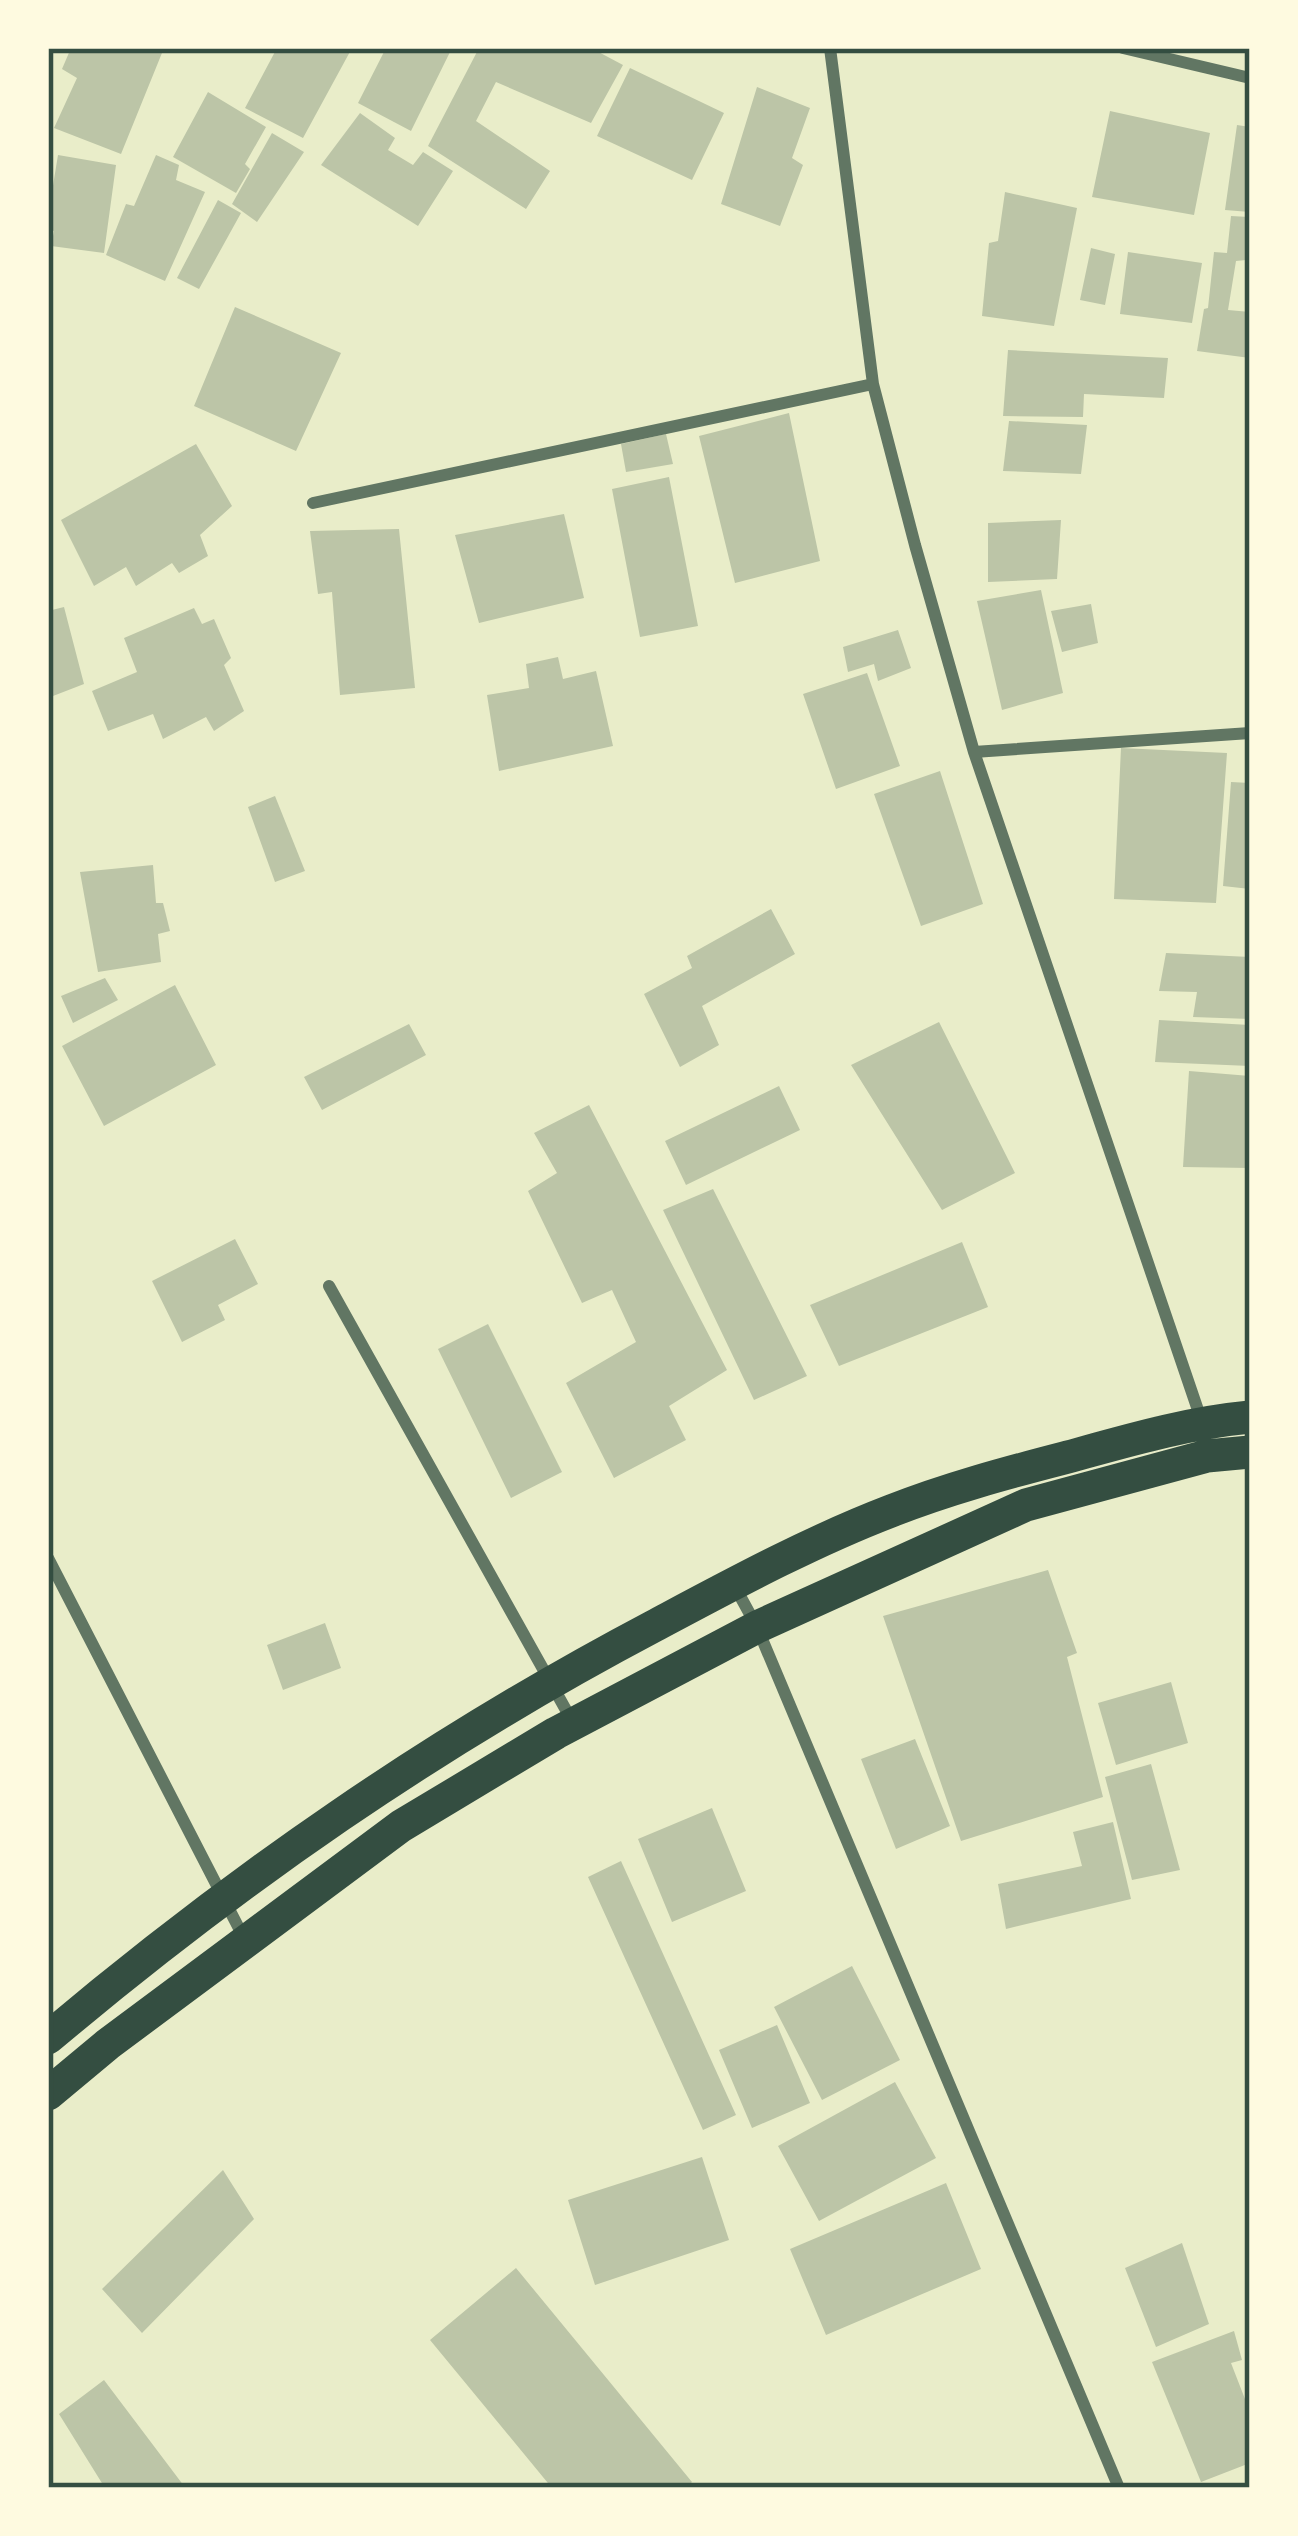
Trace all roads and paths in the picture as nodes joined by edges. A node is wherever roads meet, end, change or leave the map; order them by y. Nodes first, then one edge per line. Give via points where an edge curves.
1 (830, 48) edge
2 (1123, 48) edge
3 (1250, 78) edge
4 (873, 384) junction
5 (313, 503) dead end
6 (1250, 733) edge
7 (974, 752) junction
8 (329, 1286) dead end
9 (1250, 1417) edge
10 (1202, 1421) junction
11 (1250, 1452) edge
12 (1207, 1456) junction
13 (48, 1558) edge
14 (734, 1584) junction
15 (757, 1627) junction
16 (548, 1682) junction
17 (574, 1724) junction
18 (221, 1899) junction
19 (245, 1941) junction
20 (48, 2038) edge
21 (48, 2094) edge
22 (1118, 2488) edge

1 - 4 street
2 - 3 street
4 - 5 street
4 - 7 street
6 - 7 street
7 - 10 street
8 - 16 street
9 - 10 highway
10 - 12 street
10 - 14 highway via 890,1511
11 - 12 highway
12 - 15 highway via 1027,1505
13 - 18 street
14 - 15 street
14 - 16 highway
15 - 17 highway
15 - 22 street
16 - 17 street
16 - 18 highway via 367,1794
17 - 19 highway via 401,1826
18 - 19 street
18 - 20 highway
19 - 21 highway

